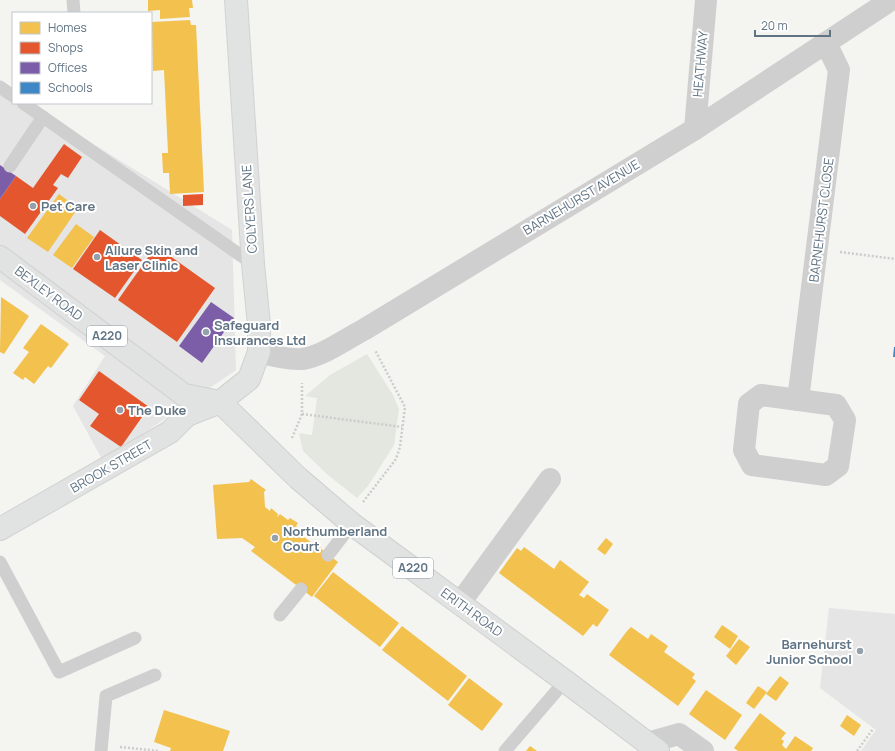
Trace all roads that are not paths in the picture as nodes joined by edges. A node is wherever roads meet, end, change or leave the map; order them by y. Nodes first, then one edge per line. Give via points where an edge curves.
1 (73, 0) edge
2 (236, 0) edge
3 (706, 0) edge
4 (891, 0) edge
5 (74, 12) edge
6 (826, 43) junction
7 (0, 87) edge
8 (12, 95) edge
9 (24, 104) edge
10 (43, 118) junction
11 (695, 129) junction
12 (10, 166) dead end
13 (0, 256) edge
14 (253, 264) junction
15 (259, 352) junction
16 (798, 400) junction
17 (220, 402) junction
18 (550, 479) dead end
19 (350, 522) junction
20 (0, 530) edge
21 (328, 555) dead end
22 (0, 562) edge
23 (301, 589) dead end
24 (460, 603) junction
25 (280, 615) dead end
26 (135, 638) dead end
27 (155, 675) dead end
28 (565, 680) junction
29 (652, 747) edge
30 (101, 751) edge
31 (505, 751) edge
32 (703, 751) edge

1 - 5 lane
2 - 14 main road, COLYERS LANE
3 - 11 street, HEATHWAY
4 - 6 street, BARNEHURST AVENUE
6 - 11 street, BARNEHURST AVENUE
6 - 16 street, BARNEHURST CLOSE via 839,70
7 - 8 lane
9 - 10 lane
10 - 12 lane
10 - 14 lane
11 - 15 street, BARNEHURST AVENUE via 318,355 302,359 277,358
13 - 17 main road, BEXLEY ROAD / A220 via 184,395
14 - 15 main road, COLYERS LANE
15 - 17 main road, COLYERS LANE via 249,379
16 - 16 street via 836,405 845,420 838,466 826,475 752,465 744,450 749,404 761,395
17 - 19 main road, ERITH ROAD / A220 via 298,478
17 - 20 main road, BROOK STREET via 187,416 170,432
18 - 24 street
19 - 21 lane
19 - 24 main road, ERITH ROAD / A220
22 - 26 lane via 59,672
23 - 25 lane
24 - 28 main road, ERITH ROAD / A220
27 - 30 lane via 106,696
28 - 29 main road, ERITH ROAD / A220
28 - 31 lane
29 - 32 street via 679,734

